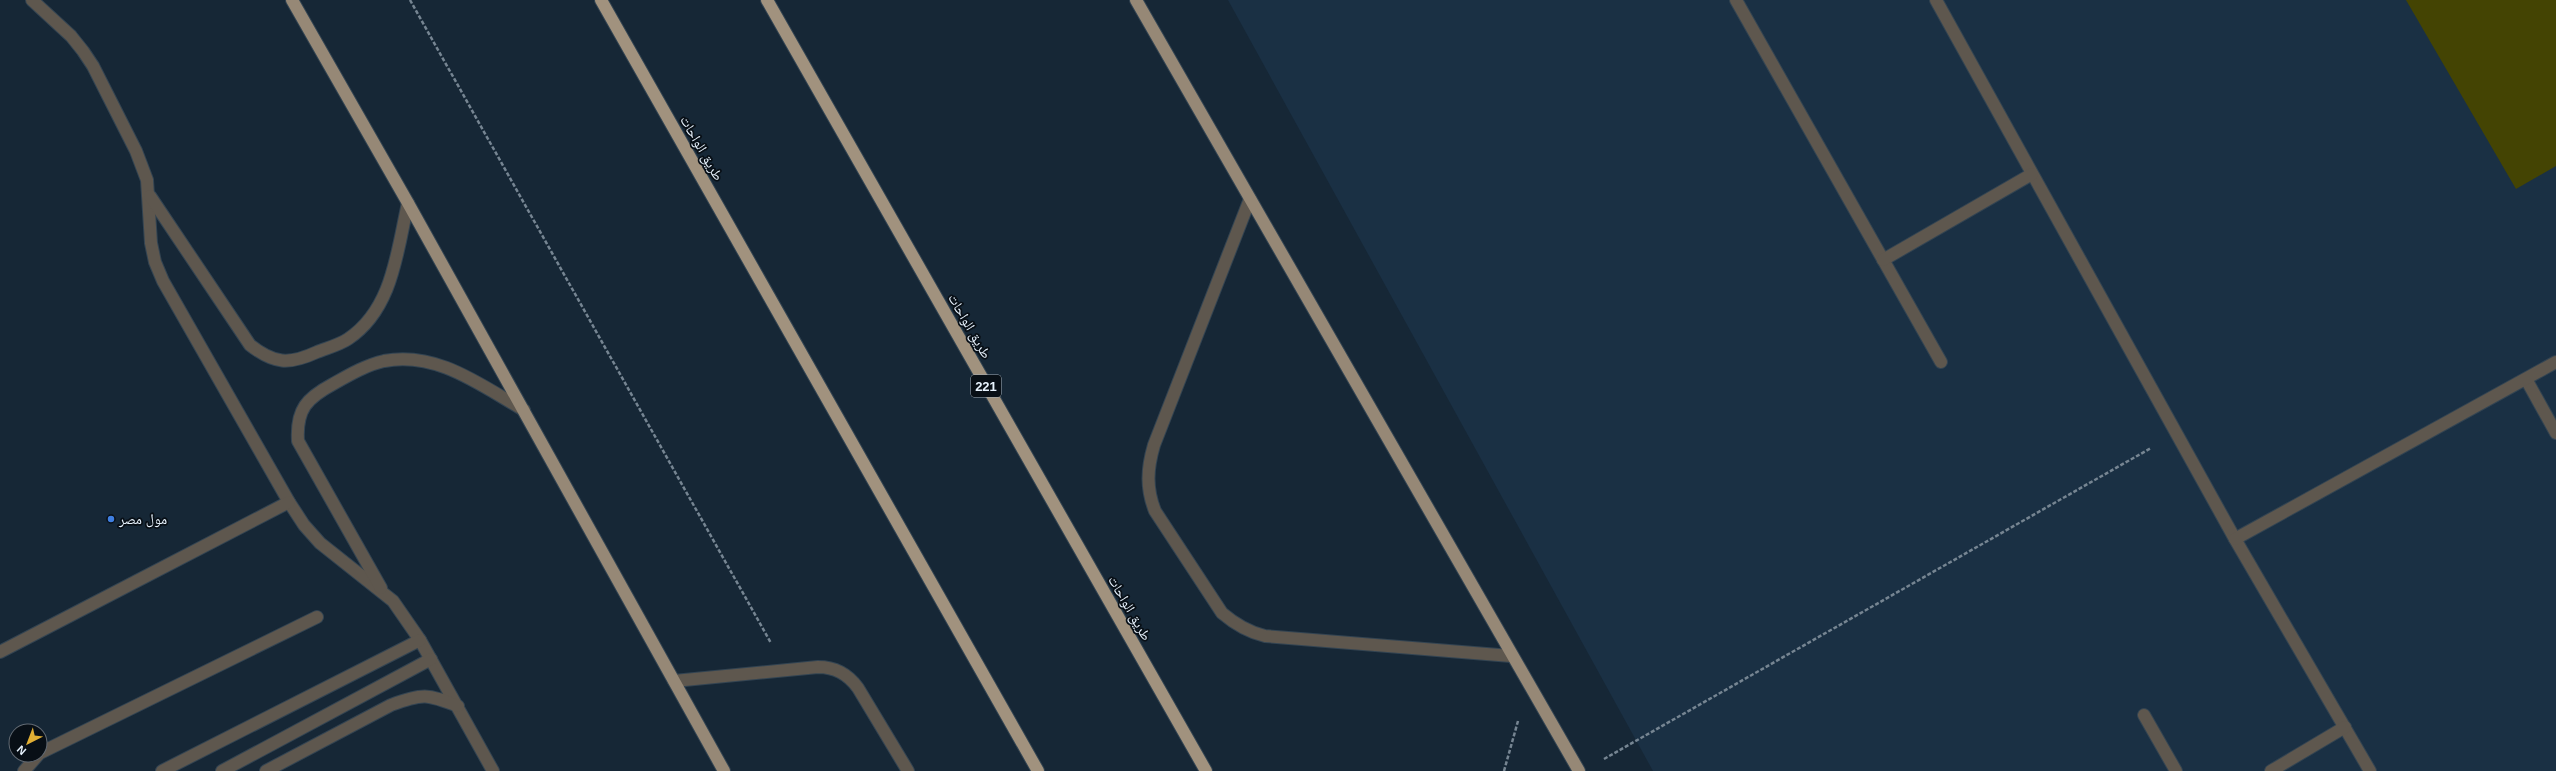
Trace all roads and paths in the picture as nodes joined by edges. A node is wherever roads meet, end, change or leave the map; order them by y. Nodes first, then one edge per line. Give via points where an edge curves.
1 (32, 0) edge
2 (292, 0) edge
3 (410, 0) edge
4 (601, 0) edge
5 (767, 0) edge
6 (1136, 0) edge
7 (1736, 0) edge
8 (1936, 0) edge
9 (2032, 174) junction
10 (150, 196) junction
11 (1250, 199) junction
12 (408, 202) junction
13 (1883, 260) junction
14 (1941, 362) dead end
15 (2556, 362) edge
16 (2526, 379) junction
17 (524, 410) junction
18 (2176, 433) junction
19 (2556, 433) edge
20 (289, 502) junction
21 (2235, 539) junction
22 (385, 594) junction
23 (317, 617) dead end
24 (420, 640) junction
25 (0, 652) edge
26 (1511, 656) junction
27 (431, 659) junction
28 (786, 670) junction
29 (674, 681) junction
30 (1528, 686) junction
31 (458, 706) junction
32 (2144, 715) dead end
33 (2345, 728) junction
34 (48, 749) edge
35 (31, 763) edge
36 (1596, 763) dead end
37 (24, 771) edge
38 (162, 771) edge
39 (222, 771) edge
40 (266, 771) edge
41 (493, 771) edge
42 (724, 771) edge
43 (908, 771) edge
44 (1038, 771) edge
45 (1206, 771) edge
46 (1504, 771) edge
47 (1578, 771) edge
48 (2176, 771) edge
49 (2271, 771) edge
50 (2370, 771) edge

1 - 10 lane via 71,36 93,66 143,165
2 - 12 main road
3 - 28 path
4 - 44 highway, طريق الواحات
5 - 45 highway, طريق الواحات / 221
6 - 11 main road
7 - 13 lane
8 - 9 lane
9 - 13 lane
9 - 18 lane
10 - 12 lane via 250,345 275,360 289,362 303,359 348,339 376,312 392,275
10 - 20 lane via 151,242 155,262
11 - 26 main road
11 - 26 lane via 1152,450 1147,480 1149,496 1155,511 1222,613 1235,625 1249,632 1265,636
12 - 17 main road
13 - 14 lane
15 - 16 lane
16 - 19 lane
16 - 21 lane
17 - 22 lane via 453,370 430,361 407,358 382,361 363,368 312,396 302,409 297,424 298,441
17 - 29 main road
18 - 21 lane
18 - 36 path
20 - 22 lane via 320,543
20 - 25 lane
21 - 33 lane
22 - 24 lane via 400,609
23 - 34 lane
24 - 27 lane
24 - 38 lane
26 - 30 main road
27 - 31 lane
27 - 39 lane
28 - 29 lane
28 - 43 lane via 827,667 853,680
29 - 42 main road
30 - 46 path
30 - 47 main road
31 - 40 lane via 431,695 410,698 391,705
31 - 41 lane
32 - 48 lane
33 - 49 lane
33 - 50 lane
35 - 37 lane

